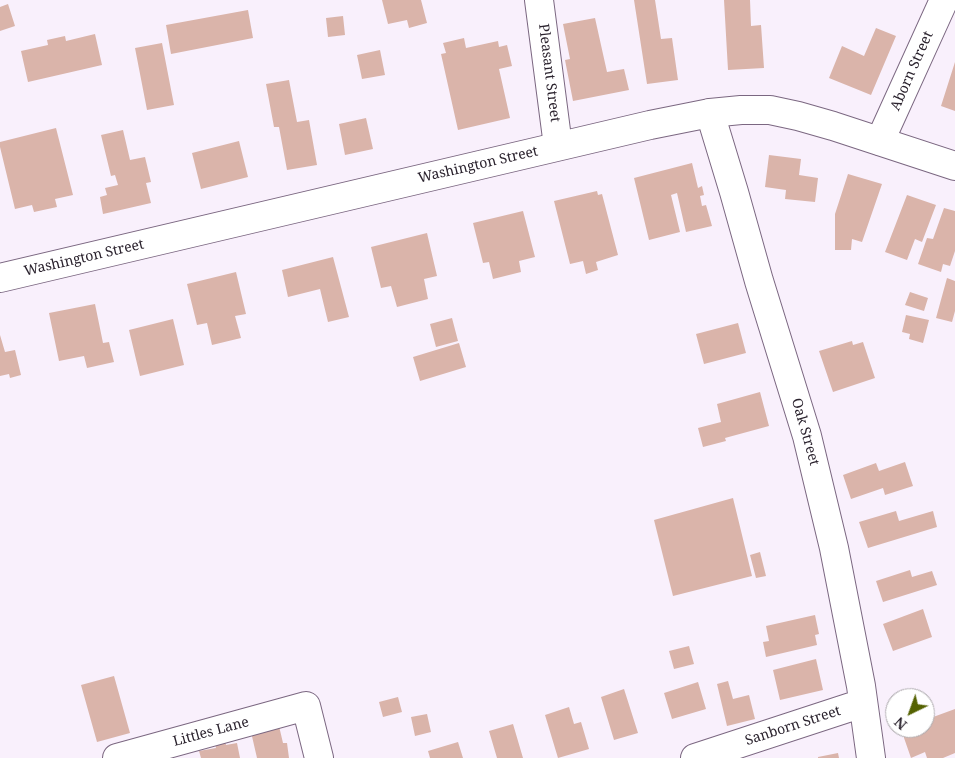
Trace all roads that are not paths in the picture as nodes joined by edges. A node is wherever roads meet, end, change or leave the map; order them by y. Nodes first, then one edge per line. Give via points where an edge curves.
1 (539, 0) edge
2 (944, 0) edge
3 (710, 114) junction
4 (880, 141) junction
5 (558, 146) junction
6 (955, 166) edge
7 (0, 278) edge
8 (863, 703) junction
9 (117, 758) edge
10 (320, 758) edge
11 (695, 758) edge
12 (871, 758) edge

1 - 5 street, Pleasant Street
2 - 4 street, Aborn Street
3 - 4 street, Washington Street via 770,110
3 - 5 street, Washington Street via 650,124
3 - 8 street, Oak Street via 807,436 834,548
4 - 6 street, Washington Street
5 - 7 street, Washington Street
8 - 11 street, Sanborn Street
8 - 12 street, Oak Street
9 - 10 street, Littles Lane via 306,706

